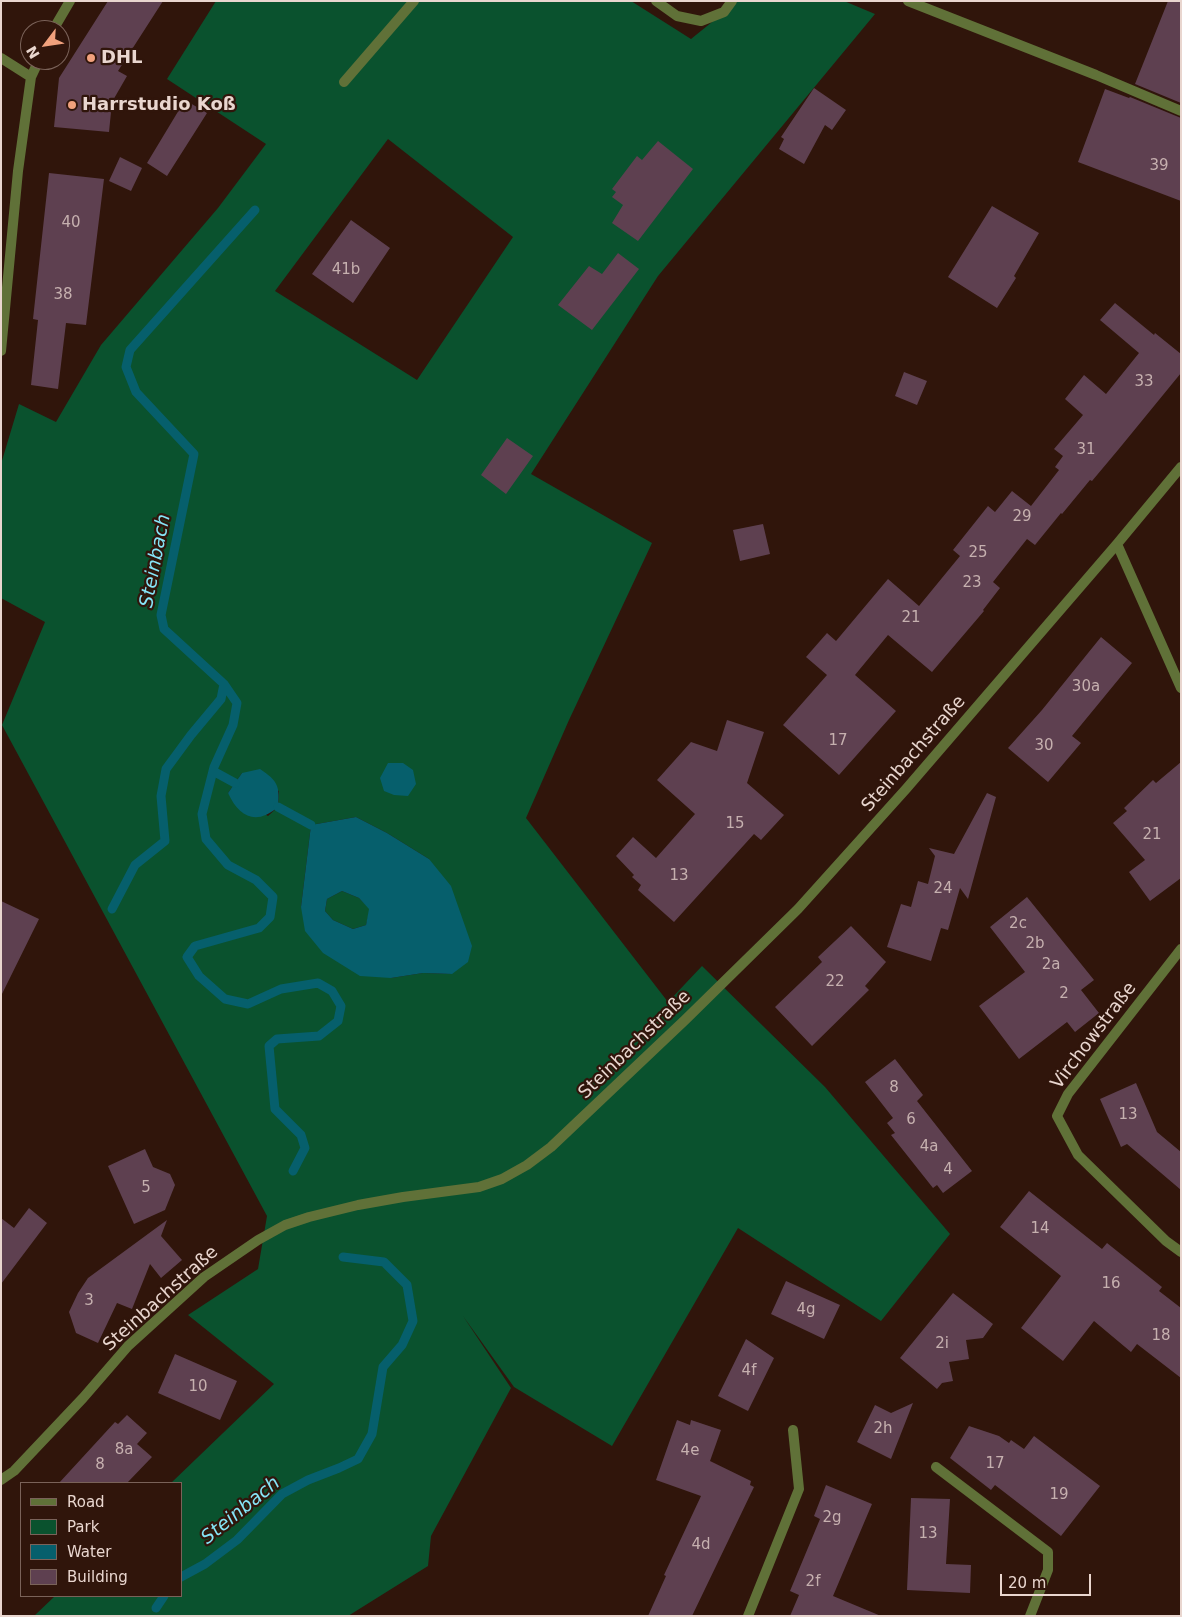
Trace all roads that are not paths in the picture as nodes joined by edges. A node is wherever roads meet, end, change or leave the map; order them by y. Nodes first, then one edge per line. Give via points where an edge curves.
1 (70, 1) edge
2 (414, 1) edge
3 (656, 1) edge
4 (732, 1) edge
5 (908, 1) edge
6 (59, 20) edge
7 (1, 58) edge
8 (34, 70) edge
9 (31, 77) junction
10 (344, 82) dead end
11 (1181, 111) edge
12 (1, 351) edge
13 (1181, 467) edge
14 (1117, 544) junction
15 (1176, 667) edge
16 (1181, 688) edge
17 (1181, 949) edge
18 (1181, 1252) edge
19 (793, 1430) dead end
20 (936, 1467) dead end
21 (1, 1480) edge
22 (748, 1616) edge
23 (1030, 1616) edge

1 - 6 street
2 - 10 street
3 - 4 street via 677,16 701,21 724,12
5 - 11 street
7 - 9 street
8 - 9 street
9 - 12 street via 17,180
13 - 14 street, Steinbachstraße
14 - 15 street
14 - 21 street, Steinbachstraße via 798,909 551,1148 502,1179 479,1187 394,1199 309,1217 285,1225 258,1240 204,1277 128,1346 14,1471
15 - 16 street
17 - 18 street, Virchowstraße via 1068,1094 1057,1116 1078,1154
19 - 22 street via 799,1490
20 - 23 street via 1048,1552 1048,1570

